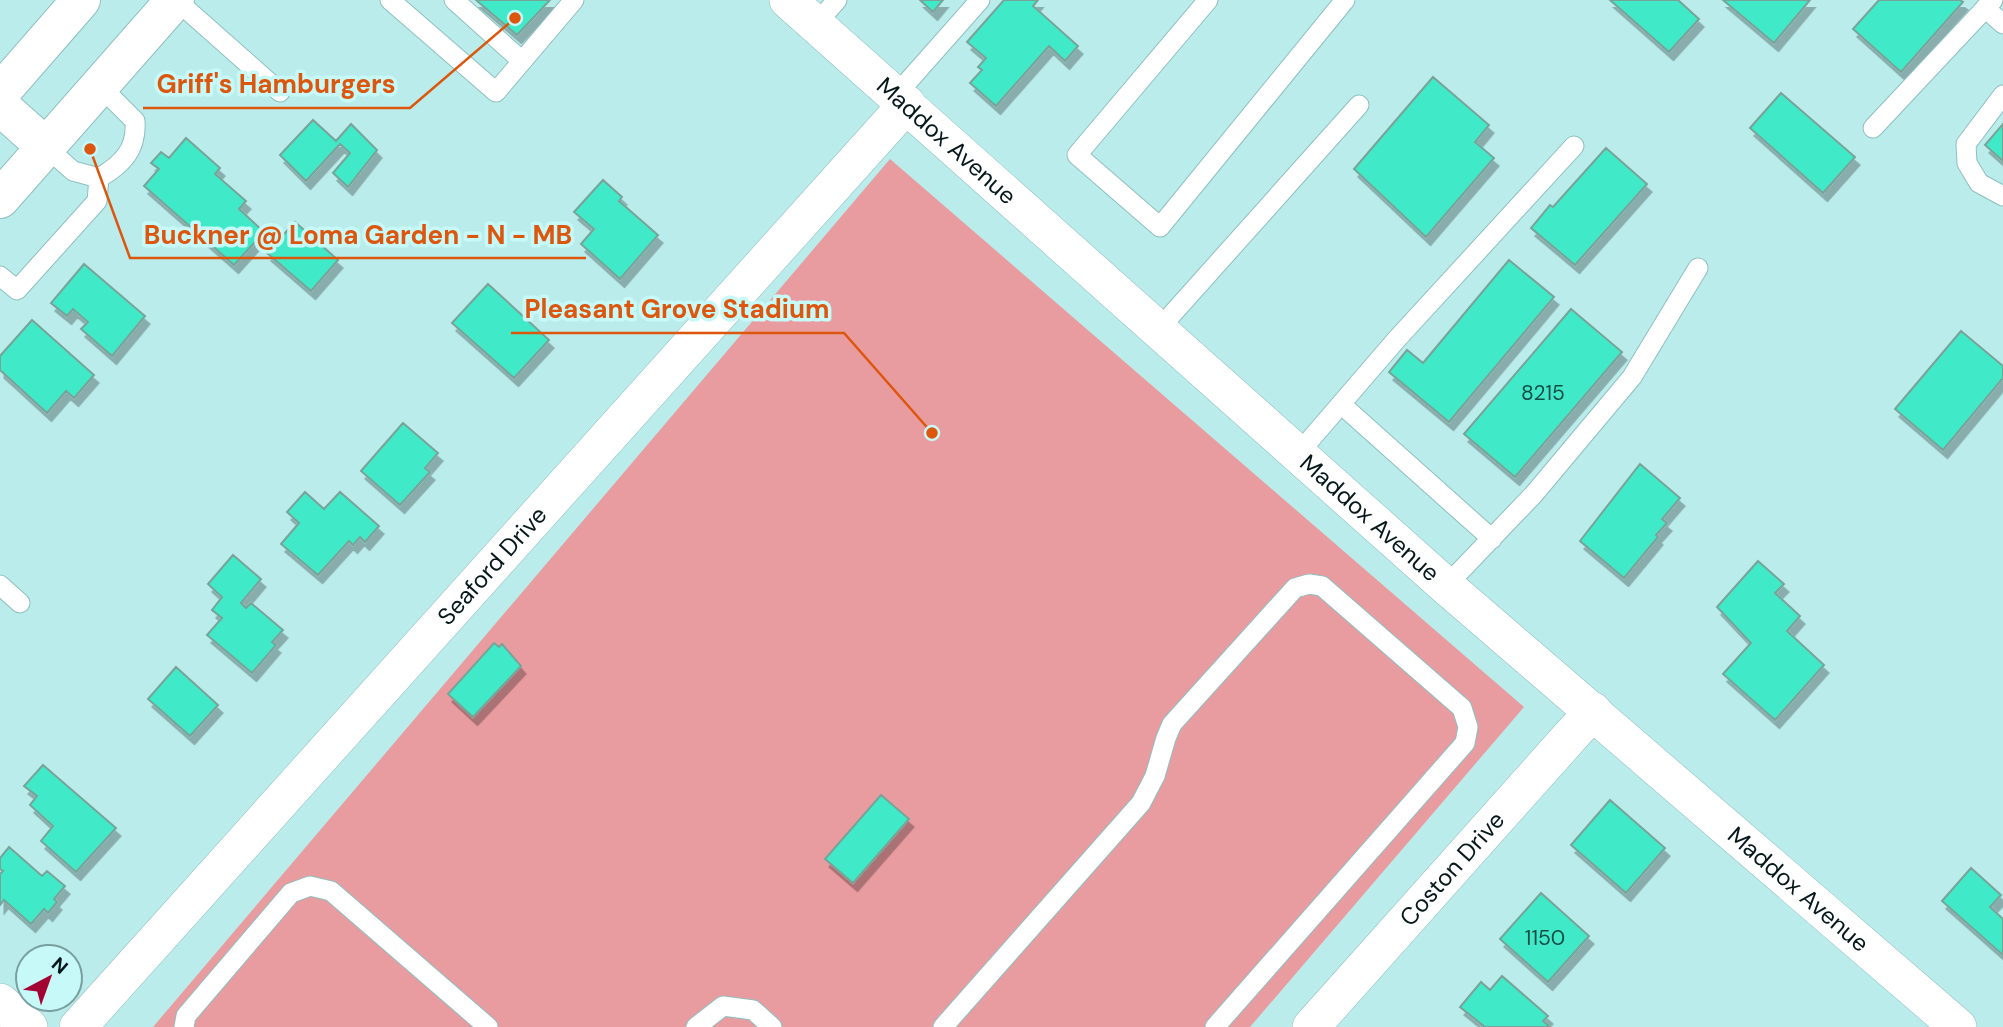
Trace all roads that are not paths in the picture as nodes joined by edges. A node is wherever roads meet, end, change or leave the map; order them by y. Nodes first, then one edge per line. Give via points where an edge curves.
1 (175, 0) edge
2 (390, 0) edge
3 (454, 0) edge
4 (573, 0) edge
5 (788, 0) edge
6 (980, 0) edge
7 (1208, 0) edge
8 (1346, 0) edge
9 (76, 2) edge
10 (1989, 4) edge
11 (826, 12) edge
12 (2003, 24) edge
13 (523, 61) junction
14 (100, 86) junction
15 (280, 92) dead end
16 (0, 93) edge
17 (2003, 95) edge
18 (902, 99) junction
19 (1359, 105) dead end
20 (0, 106) edge
21 (1873, 128) dead end
22 (1574, 146) dead end
23 (46, 147) junction
24 (99, 177) junction
25 (2003, 196) edge
26 (0, 199) edge
27 (1698, 268) dead end
28 (0, 276) edge
29 (1158, 330) junction
30 (1342, 405) junction
31 (1297, 455) junction
32 (1492, 539) junction
33 (0, 585) edge
34 (1446, 586) junction
35 (20, 603) dead end
36 (1592, 711) junction
37 (0, 1002) edge
38 (29, 1027) edge
39 (78, 1027) edge
40 (184, 1027) edge
41 (488, 1027) edge
42 (696, 1027) edge
43 (772, 1027) edge
44 (943, 1027) edge
45 (1215, 1027) edge
46 (1311, 1027) edge
47 (1958, 1027) edge

1 - 14 main road
1 - 15 lane
2 - 13 lane via 496,92
3 - 13 lane
4 - 13 lane
5 - 11 street, Maddox Avenue
6 - 18 lane
7 - 8 lane via 1077,155 1160,227
9 - 16 main road
10 - 12 lane
10 - 21 lane
11 - 18 street, Maddox Avenue
14 - 23 main road
14 - 24 lane via 135,121 136,137 126,157
17 - 25 lane via 1966,144 1967,163 1979,183
18 - 29 street, Maddox Avenue
18 - 39 street, Seaford Drive
19 - 29 lane
20 - 23 main road
22 - 30 lane
23 - 24 lane via 73,171
23 - 26 main road
24 - 28 lane via 97,201 17,290
27 - 32 lane via 1632,377
29 - 31 street, Maddox Avenue
30 - 31 lane
30 - 32 lane
31 - 34 street, Maddox Avenue
32 - 34 lane
33 - 35 lane
34 - 36 street, Maddox Avenue
36 - 46 street, Coston Drive
36 - 47 street, Maddox Avenue
37 - 38 street
40 - 41 lane via 186,1016 291,893 310,886 331,891
42 - 43 lane via 723,1006 753,1010
44 - 45 lane via 1141,803 1156,776 1172,724 1295,588 1322,586 1462,708 1468,727 1465,743

